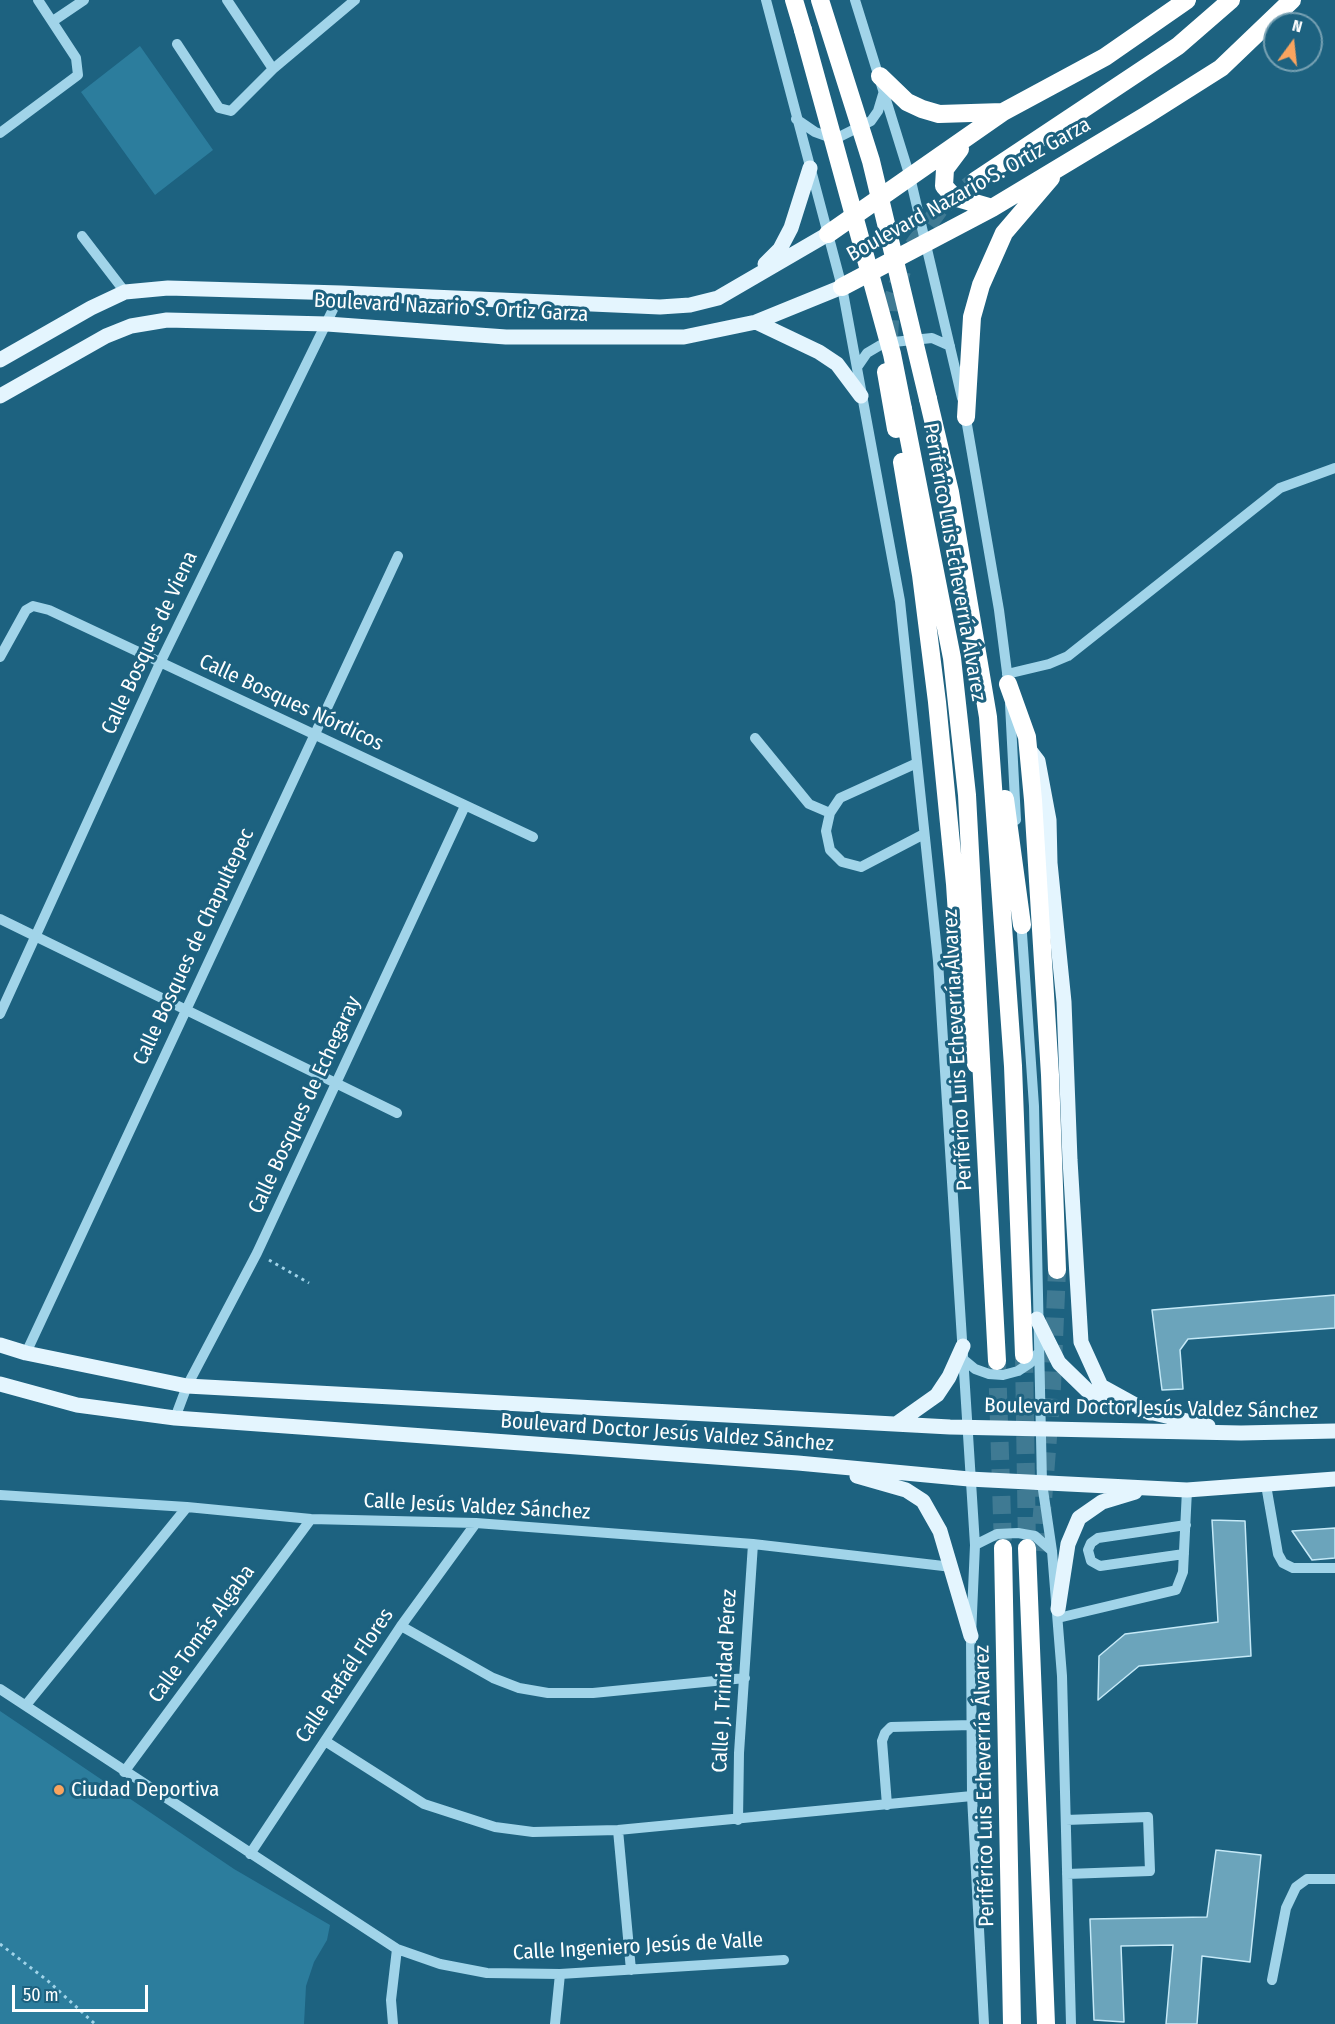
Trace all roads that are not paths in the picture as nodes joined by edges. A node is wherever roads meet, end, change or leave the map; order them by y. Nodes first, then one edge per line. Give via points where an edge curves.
1 (38, 0) edge
2 (84, 0) edge
3 (227, 0) edge
4 (355, 0) edge
5 (766, 0) edge
6 (794, 0) edge
7 (820, 0) edge
8 (855, 0) edge
9 (1187, 0) edge
10 (1230, 0) edge
11 (1292, 0) edge
12 (53, 21) junction
13 (177, 44) dead end
14 (273, 69) junction
15 (882, 84) junction
16 (1003, 112) junction
17 (796, 119) junction
18 (0, 133) edge
19 (973, 135) junction
20 (1062, 165) junction
21 (810, 168) junction
22 (910, 177) junction
23 (975, 181) tunnel mouth
24 (992, 208) junction
25 (828, 234) junction
26 (82, 236) dead end
27 (927, 243) junction
28 (753, 278) junction
29 (842, 287) junction
30 (126, 292) junction
31 (341, 293) junction
32 (756, 322) junction
33 (327, 324) junction
34 (950, 346) junction
35 (0, 360) edge
36 (858, 366) junction
37 (886, 372) dead end
38 (0, 396) edge
39 (861, 396) junction
40 (966, 417) junction
41 (1335, 468) edge
42 (398, 556) dead end
43 (0, 657) edge
44 (160, 663) junction
45 (1008, 679) junction
46 (988, 717) junction
47 (316, 736) junction
48 (755, 738) dead end
49 (1028, 748) junction
50 (917, 763) junction
51 (465, 806) junction
52 (830, 813) junction
53 (924, 834) junction
54 (533, 837) dead end
55 (0, 919) edge
56 (1022, 925) junction
57 (35, 935) junction
58 (186, 1009) junction
59 (0, 1014) edge
60 (982, 1080) junction
61 (337, 1084) junction
62 (397, 1113) dead end
63 (1057, 1270) tunnel mouth
64 (1037, 1318) junction
65 (0, 1345) edge
66 (963, 1352) junction
67 (26, 1353) junction
68 (1032, 1353) junction
69 (997, 1361) tunnel mouth
70 (0, 1384) edge
71 (187, 1386) junction
72 (1150, 1413) junction
73 (175, 1418) junction
74 (896, 1424) junction
75 (966, 1427) junction
76 (1042, 1429) junction
77 (1335, 1431) edge
78 (1241, 1433) junction
79 (798, 1462) junction
80 (969, 1479) junction
81 (1335, 1479) edge
82 (1042, 1484) junction
83 (1266, 1485) junction
84 (1147, 1488) junction
85 (1187, 1490) junction
86 (0, 1495) edge
87 (188, 1507) junction
88 (311, 1519) junction
89 (476, 1523) junction
90 (1186, 1525) junction
91 (753, 1544) junction
92 (975, 1545) junction
93 (1003, 1548) tunnel mouth
94 (1039, 1550) junction
95 (1184, 1554) junction
96 (952, 1567) junction
97 (1335, 1568) edge
98 (1058, 1613) junction
99 (401, 1626) junction
100 (971, 1636) junction
101 (745, 1678) junction
102 (0, 1689) edge
103 (26, 1705) junction
104 (972, 1725) junction
105 (325, 1741) junction
106 (124, 1772) junction
107 (972, 1796) junction
108 (887, 1805) junction
109 (738, 1820) junction
110 (1066, 1820) junction
111 (618, 1830) junction
112 (250, 1854) junction
113 (1067, 1874) junction
114 (1335, 1879) edge
115 (397, 1949) junction
116 (784, 1960) dead end
117 (632, 1970) junction
118 (560, 1974) junction
119 (1272, 1980) dead end
120 (393, 2024) edge
121 (555, 2024) edge
122 (984, 2024) edge
123 (1012, 2024) edge
124 (1046, 2024) edge
125 (1071, 2024) edge

1 - 12 street
2 - 12 street
3 - 14 street
4 - 14 street
5 - 17 street
6 - 60 highway, Periférico Luis Echeverría Álvarez, bridge via 892,354 953,669 968,795
7 - 46 highway, Periférico Luis Echeverría Álvarez, bridge via 871,161 950,492
8 - 15 street
9 - 16 highway, Boulevard Nazario S. Ortiz Garza via 1105,57
10 - 23 highway via 1178,46
11 - 20 highway, Boulevard Nazario S. Ortiz Garza via 1221,68
12 - 18 street via 76,57 78,75
13 - 14 street via 219,108 231,111
15 - 16 highway via 907,102 939,114
15 - 17 street via 878,111 871,121 841,136 820,134
15 - 22 street
16 - 19 highway, Boulevard Nazario S. Ortiz Garza
17 - 21 street
19 - 22 highway, Boulevard Nazario S. Ortiz Garza
19 - 24 highway via 945,169 944,186 954,197
20 - 24 highway, Boulevard Nazario S. Ortiz Garza
20 - 40 highway via 1004,233 981,285 972,317
21 - 25 street
21 - 28 main road via 791,228 780,249
22 - 25 highway, Boulevard Nazario S. Ortiz Garza
22 - 27 street
24 - 27 highway, Boulevard Nazario S. Ortiz Garza
25 - 28 main road, Boulevard Nazario S. Ortiz Garza
25 - 29 street
26 - 30 street
27 - 29 highway, Boulevard Nazario S. Ortiz Garza
27 - 34 street
28 - 31 main road, Boulevard Nazario S. Ortiz Garza via 718,298 660,308
29 - 32 main road, Boulevard Nazario S. Ortiz Garza
29 - 36 street
30 - 31 main road, Boulevard Nazario S. Ortiz Garza via 168,288
30 - 35 main road, Boulevard Nazario S. Ortiz Garza
31 - 33 street, Calle Bosques de Viena
32 - 33 main road, Boulevard Nazario S. Ortiz Garza via 684,337 506,337
32 - 39 main road via 819,351 837,364
33 - 38 main road, Boulevard Nazario S. Ortiz Garza via 167,320 131,326
33 - 44 street, Calle Bosques de Viena
34 - 36 street via 932,338 884,343 867,353
34 - 40 street
36 - 39 street
37 - 60 highway via 921,575 937,702 964,1023
39 - 50 street via 900,601
40 - 45 street
41 - 45 street via 1273,494 1068,656
42 - 47 street, Calle Bosques de Chapultepec
43 - 44 street, Calle Bosques Nórdicos via 21,615 33,606
44 - 47 street, Calle Bosques Nórdicos
44 - 57 street, Calle Bosques de Viena
45 - 49 highway
45 - 56 street
46 - 56 highway via 1004,783
46 - 68 highway, Periférico Luis Echeverría Álvarez
47 - 51 street, Calle Bosques Nórdicos
47 - 58 street, Calle Bosques de Chapultepec
48 - 52 street via 809,804
49 - 63 highway via 1050,1075
49 - 72 main road via 1038,761 1049,820 1064,1002 1081,1342 1101,1386
50 - 52 street via 840,798
50 - 53 street
51 - 54 street, Calle Bosques Nórdicos
51 - 61 street, Calle Bosques de Echegaray
52 - 53 street via 826,831 830,850 842,862 861,867
53 - 66 street via 938,962
55 - 57 street
56 - 64 street via 1034,1106
57 - 58 street
57 - 59 street, Calle Bosques de Viena
58 - 61 street
58 - 67 street, Calle Bosques de Chapultepec
60 - 69 highway, Periférico Luis Echeverría Álvarez
61 - 62 street
61 - 71 street, Calle Bosques de Echegaray via 257,1253
64 - 68 street
64 - 72 main road via 1059,1363 1093,1396
65 - 67 main road, Boulevard Doctor Jesús Valdez Sánchez
66 - 68 street via 975,1369 1003,1375 1030,1363
66 - 74 main road via 937,1395
66 - 75 street
67 - 71 main road, Boulevard Doctor Jesús Valdez Sánchez
68 - 76 street
70 - 73 main road, Boulevard Doctor Jesús Valdez Sánchez via 77,1405
71 - 73 street, Calle Bosques de Echegaray
71 - 74 main road, Boulevard Doctor Jesús Valdez Sánchez
72 - 78 main road
73 - 79 main road, Boulevard Doctor Jesús Valdez Sánchez
74 - 75 main road, Boulevard Doctor Jesús Valdez Sánchez
75 - 76 main road, Boulevard Doctor Jesús Valdez Sánchez
75 - 80 street
76 - 78 main road, Boulevard Doctor Jesús Valdez Sánchez
76 - 82 street
77 - 78 main road, Boulevard Doctor Jesús Valdez Sánchez
79 - 80 main road, Boulevard Doctor Jesús Valdez Sánchez
79 - 96 main road via 879,1481 923,1501 940,1531
80 - 82 main road, Boulevard Doctor Jesús Valdez Sánchez
80 - 92 street
81 - 83 main road, Boulevard Doctor Jesús Valdez Sánchez
82 - 84 main road, Boulevard Doctor Jesús Valdez Sánchez
82 - 94 street
83 - 85 main road, Boulevard Doctor Jesús Valdez Sánchez
83 - 97 street via 1283,1563 1293,1568
84 - 85 main road, Boulevard Doctor Jesús Valdez Sánchez
84 - 98 main road via 1102,1502 1079,1518 1068,1544
85 - 90 street
86 - 87 street, Calle Jesús Valdez Sánchez
87 - 88 street, Calle Jesús Valdez Sánchez
87 - 103 street
88 - 89 street, Calle Jesús Valdez Sánchez
88 - 106 street, Calle Tomás Algaba
89 - 91 street, Calle Jesús Valdez Sánchez
89 - 99 street, Calle Rafaél Flores
90 - 95 street
90 - 95 street via 1098,1538 1088,1550 1091,1561 1100,1566
91 - 96 street, Calle Jesús Valdez Sánchez
91 - 101 street, Calle J. Trinidad Pérez
92 - 94 street via 997,1534 1018,1533 1035,1536
92 - 100 street
93 - 123 highway, Periférico Luis Echeverría Álvarez
94 - 98 street
94 - 124 highway via 1031,1611
95 - 98 street via 1181,1582 1176,1590
96 - 100 main road
98 - 110 street
99 - 101 street via 493,1678 548,1694
99 - 105 street, Calle Rafaél Flores
100 - 104 street
101 - 109 street, Calle J. Trinidad Pérez
102 - 103 street, Calle Ingeniero Jesús de Valle
103 - 106 street, Calle Ingeniero Jesús de Valle
104 - 107 street
104 - 108 street via 891,1728 885,1733 882,1741
105 - 111 street via 424,1804 460,1817 533,1832
105 - 112 street, Calle Rafaél Flores
106 - 112 street, Calle Ingeniero Jesús de Valle
107 - 108 street
107 - 122 street
108 - 109 street
109 - 111 street
110 - 113 street
110 - 113 street via 1148,1817 1150,1871
111 - 117 street
112 - 115 street, Calle Ingeniero Jesús de Valle
113 - 125 street
114 - 119 street via 1307,1879 1296,1887 1286,1908
115 - 118 street, Calle Ingeniero Jesús de Valle via 464,1970
115 - 120 street via 391,2000
116 - 117 street, Calle Ingeniero Jesús de Valle
117 - 118 street, Calle Ingeniero Jesús de Valle
118 - 121 street

